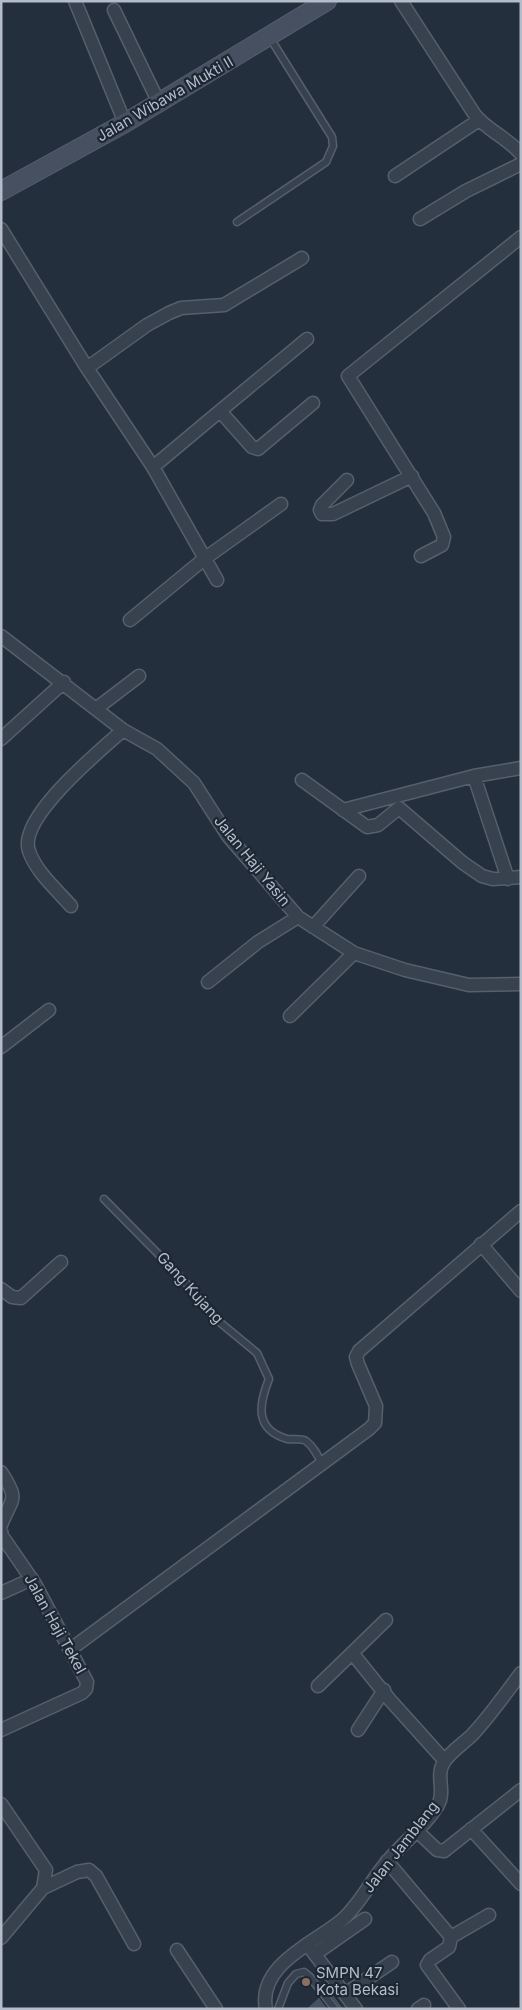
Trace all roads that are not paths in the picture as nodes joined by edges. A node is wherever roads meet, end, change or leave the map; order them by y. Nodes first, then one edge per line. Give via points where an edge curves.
1 (76, 1) edge
2 (327, 1) edge
3 (401, 1) edge
4 (114, 10) dead end
5 (270, 38) junction
6 (159, 103) junction
7 (479, 120) junction
8 (125, 123) junction
9 (521, 154) edge
10 (521, 164) edge
11 (395, 176) dead end
12 (1, 191) edge
13 (420, 219) dead end
14 (236, 222) dead end
15 (1, 229) edge
16 (521, 237) edge
17 (302, 258) dead end
18 (307, 339) dead end
19 (87, 368) junction
20 (313, 403) dead end
21 (220, 412) junction
22 (153, 467) junction
23 (412, 476) junction
24 (347, 480) dead end
25 (281, 504) dead end
26 (421, 556) dead end
27 (204, 559) junction
28 (217, 580) dead end
29 (130, 620) dead end
30 (1, 636) edge
31 (139, 676) dead end
32 (64, 682) junction
33 (97, 708) junction
34 (123, 730) junction
35 (1, 739) edge
36 (521, 768) edge
37 (474, 776) junction
38 (302, 780) dead end
39 (390, 796) junction
40 (399, 808) junction
41 (343, 810) junction
42 (359, 876) dead end
43 (521, 877) edge
44 (508, 879) junction
45 (72, 906) dead end
46 (298, 917) junction
47 (313, 927) junction
48 (354, 953) junction
49 (208, 982) dead end
50 (521, 984) edge
51 (49, 1010) dead end
52 (290, 1016) dead end
53 (1, 1047) edge
54 (104, 1198) dead end
55 (519, 1216) edge
56 (481, 1244) junction
57 (61, 1262) dead end
58 (1, 1289) edge
59 (521, 1291) edge
60 (322, 1464) junction
61 (1, 1472) edge
62 (1, 1525) edge
63 (1, 1531) edge
64 (32, 1579) junction
65 (1, 1593) edge
66 (386, 1620) dead end
67 (71, 1648) junction
68 (353, 1654) junction
69 (521, 1672) edge
70 (318, 1686) dead end
71 (384, 1690) junction
72 (1, 1730) edge
73 (358, 1730) dead end
74 (445, 1760) junction
75 (521, 1790) edge
76 (1, 1804) edge
77 (471, 1829) junction
78 (417, 1831) junction
79 (387, 1861) junction
80 (521, 1884) edge
81 (43, 1888) junction
82 (490, 1915) dead end
83 (365, 1919) dead end
84 (451, 1936) junction
85 (1, 1938) edge
86 (134, 1944) dead end
87 (311, 1949) junction
88 (177, 1950) dead end
89 (392, 1962) dead end
90 (345, 1994) junction
91 (216, 2009) edge
92 (266, 2009) edge
93 (278, 2009) edge
94 (335, 2009) edge
95 (356, 2009) edge
96 (460, 2009) edge

1 - 8 street
2 - 5 main road, Jalan Wibawa Mukti II
3 - 7 street
4 - 6 street
5 - 6 main road, Jalan Wibawa Mukti II
5 - 14 lane via 332,137 333,146 326,162
6 - 8 main road, Jalan Wibawa Mukti II
7 - 9 street via 508,140
7 - 11 street
8 - 12 main road, Jalan Wibawa Mukti II
10 - 13 street via 466,190
15 - 19 street
16 - 23 street via 348,376
17 - 19 street via 224,304 180,308 169,313
18 - 21 street
19 - 22 street
20 - 21 street via 258,449 252,447
21 - 22 street
22 - 27 street
23 - 24 street via 333,514 322,514 322,506
23 - 26 street via 434,513 444,538 442,545
25 - 27 street
27 - 28 street
27 - 29 street
30 - 32 street, Jalan Haji Yasin
31 - 33 street
32 - 33 street, Jalan Haji Yasin
32 - 35 street
33 - 34 street, Jalan Haji Yasin
34 - 45 street via 47,804 28,836 28,850 36,864
34 - 46 street, Jalan Haji Yasin via 157,749 194,782 228,836
36 - 37 street
37 - 39 street
37 - 44 street
38 - 41 street
39 - 40 street
39 - 41 street
40 - 41 street via 372,827 355,820
40 - 44 street via 482,876
42 - 47 street
43 - 44 street
46 - 47 street, Jalan Haji Yasin
46 - 49 street via 258,942
47 - 48 street, Jalan Haji Yasin
48 - 50 street, Jalan Haji Yasin via 405,970 470,985
48 - 52 street
51 - 53 street
54 - 60 lane, Gang Kujang via 175,1270 211,1315 257,1353 269,1379 260,1416 281,1437 304,1440
55 - 56 street
56 - 59 street
56 - 60 street via 359,1351 356,1357 358,1364 376,1406 375,1423
57 - 58 street via 21,1298 12,1297
60 - 67 street
61 - 62 street via 14,1494 13,1503
63 - 64 street, Jalan Haji Tekel
64 - 65 street
64 - 67 street, Jalan Haji Tekel
66 - 68 street
67 - 72 street, Jalan Haji Tekel via 84,1672 86,1689
68 - 70 street
68 - 71 street
69 - 74 street via 492,1712
71 - 73 street
71 - 74 street
74 - 78 street, Jalan Jamblang via 439,1774 442,1789 439,1804
75 - 77 street
76 - 81 street via 46,1870
77 - 78 street via 442,1851 436,1850
77 - 80 street
78 - 79 street, Jalan Jamblang
79 - 84 street
79 - 87 street, Jalan Jamblang via 358,1904
81 - 85 street
81 - 86 street via 77,1872 90,1870
82 - 84 street
83 - 87 street
84 - 96 street via 449,1947 427,1965
87 - 90 street
87 - 92 street, Jalan Jamblang via 272,1976
88 - 91 street
89 - 90 street
90 - 95 street
93 - 94 lane via 288,1983 296,1974 304,1972

